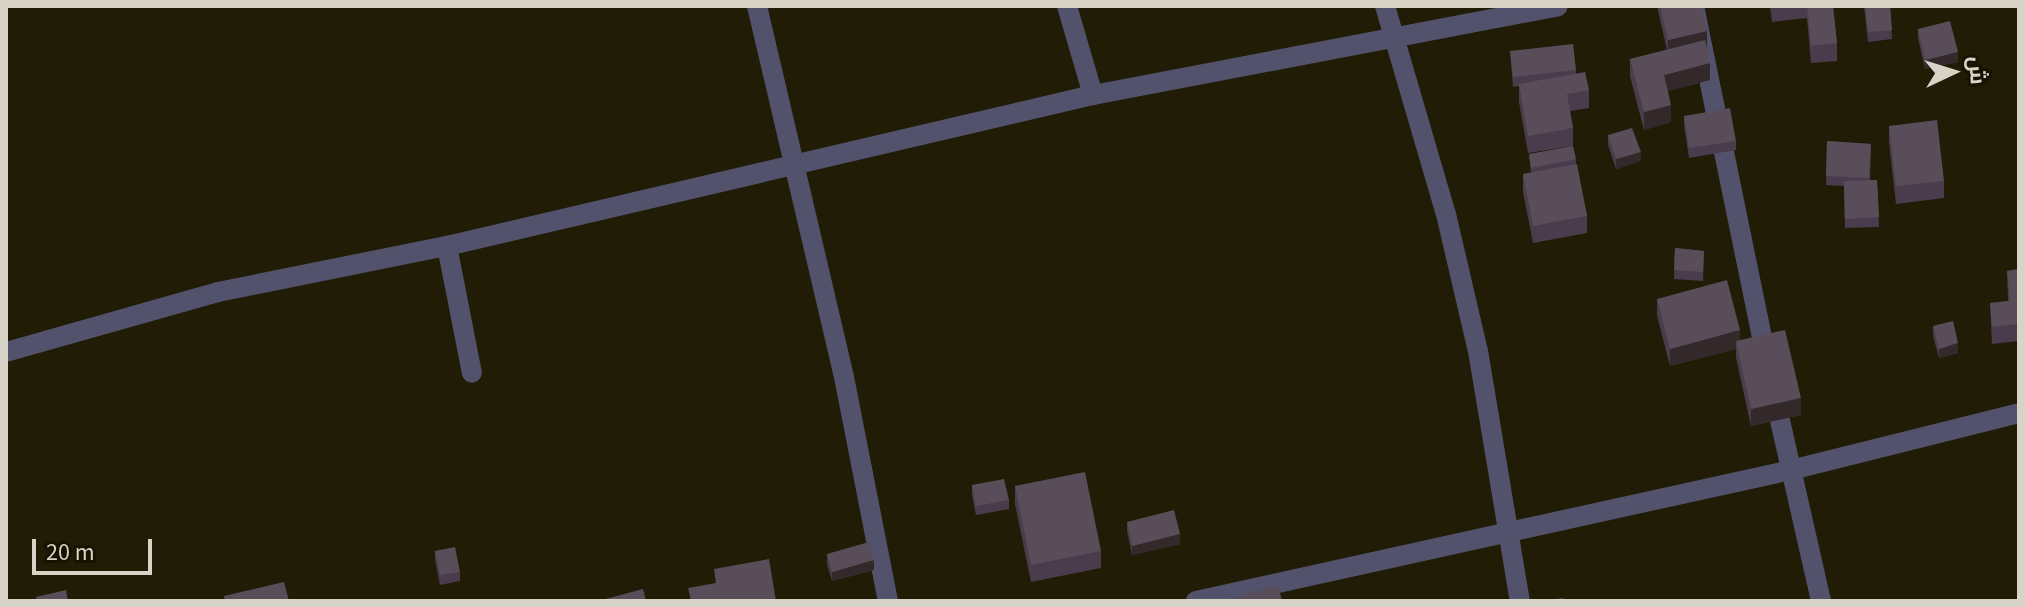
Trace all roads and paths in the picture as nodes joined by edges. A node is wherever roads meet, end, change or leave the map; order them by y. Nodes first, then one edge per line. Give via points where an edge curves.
1 (757, 6) edge
2 (1067, 6) edge
3 (1385, 6) edge
4 (1558, 6) edge
5 (1694, 6) edge
6 (1395, 41) junction
7 (1093, 95) junction
8 (791, 164) junction
9 (447, 246) junction
10 (6, 352) edge
11 (472, 373) dead end
12 (2019, 413) edge
13 (1791, 470) junction
14 (1504, 530) junction
15 (888, 601) edge
16 (1196, 601) edge
17 (1520, 601) edge
18 (1821, 601) edge

1 - 8 street
2 - 7 street
3 - 6 street
4 - 6 street
5 - 13 street
6 - 7 street
6 - 14 street via 1446,214 1478,351
7 - 8 street
8 - 9 street
8 - 15 street via 844,377
9 - 10 street via 218,292
9 - 11 street
12 - 13 street
13 - 14 street
13 - 18 street
14 - 16 street
14 - 17 street

